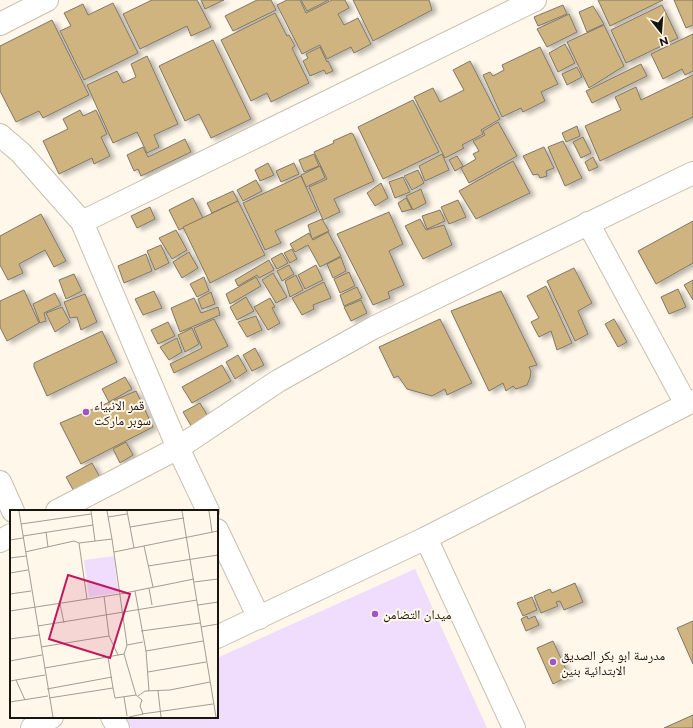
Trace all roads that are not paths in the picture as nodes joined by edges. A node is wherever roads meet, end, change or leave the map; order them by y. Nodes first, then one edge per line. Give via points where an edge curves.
1 (47, 0) edge
2 (535, 0) edge
3 (25, 5) edge
4 (0, 24) edge
5 (0, 135) edge
6 (693, 173) edge
7 (82, 222) junction
8 (588, 223) junction
9 (690, 402) edge
10 (178, 448) junction
11 (0, 482) edge
12 (13, 510) edge
13 (60, 510) edge
14 (208, 510) edge
15 (218, 532) edge
16 (10, 536) edge
17 (426, 538) junction
18 (0, 541) edge
19 (258, 618) junction
20 (218, 637) edge
21 (50, 718) edge
22 (113, 718) edge
23 (32, 728) edge
24 (118, 728) edge
25 (514, 728) edge

1 - 3 street
2 - 7 street
3 - 4 street
5 - 7 street via 21,153
6 - 8 street
7 - 10 street
8 - 9 street
8 - 10 street via 373,328 278,381
9 - 17 street
10 - 13 street
10 - 14 street
11 - 12 street
15 - 19 street
16 - 18 street
17 - 19 street
17 - 25 street
19 - 20 street
21 - 23 street
22 - 24 street

